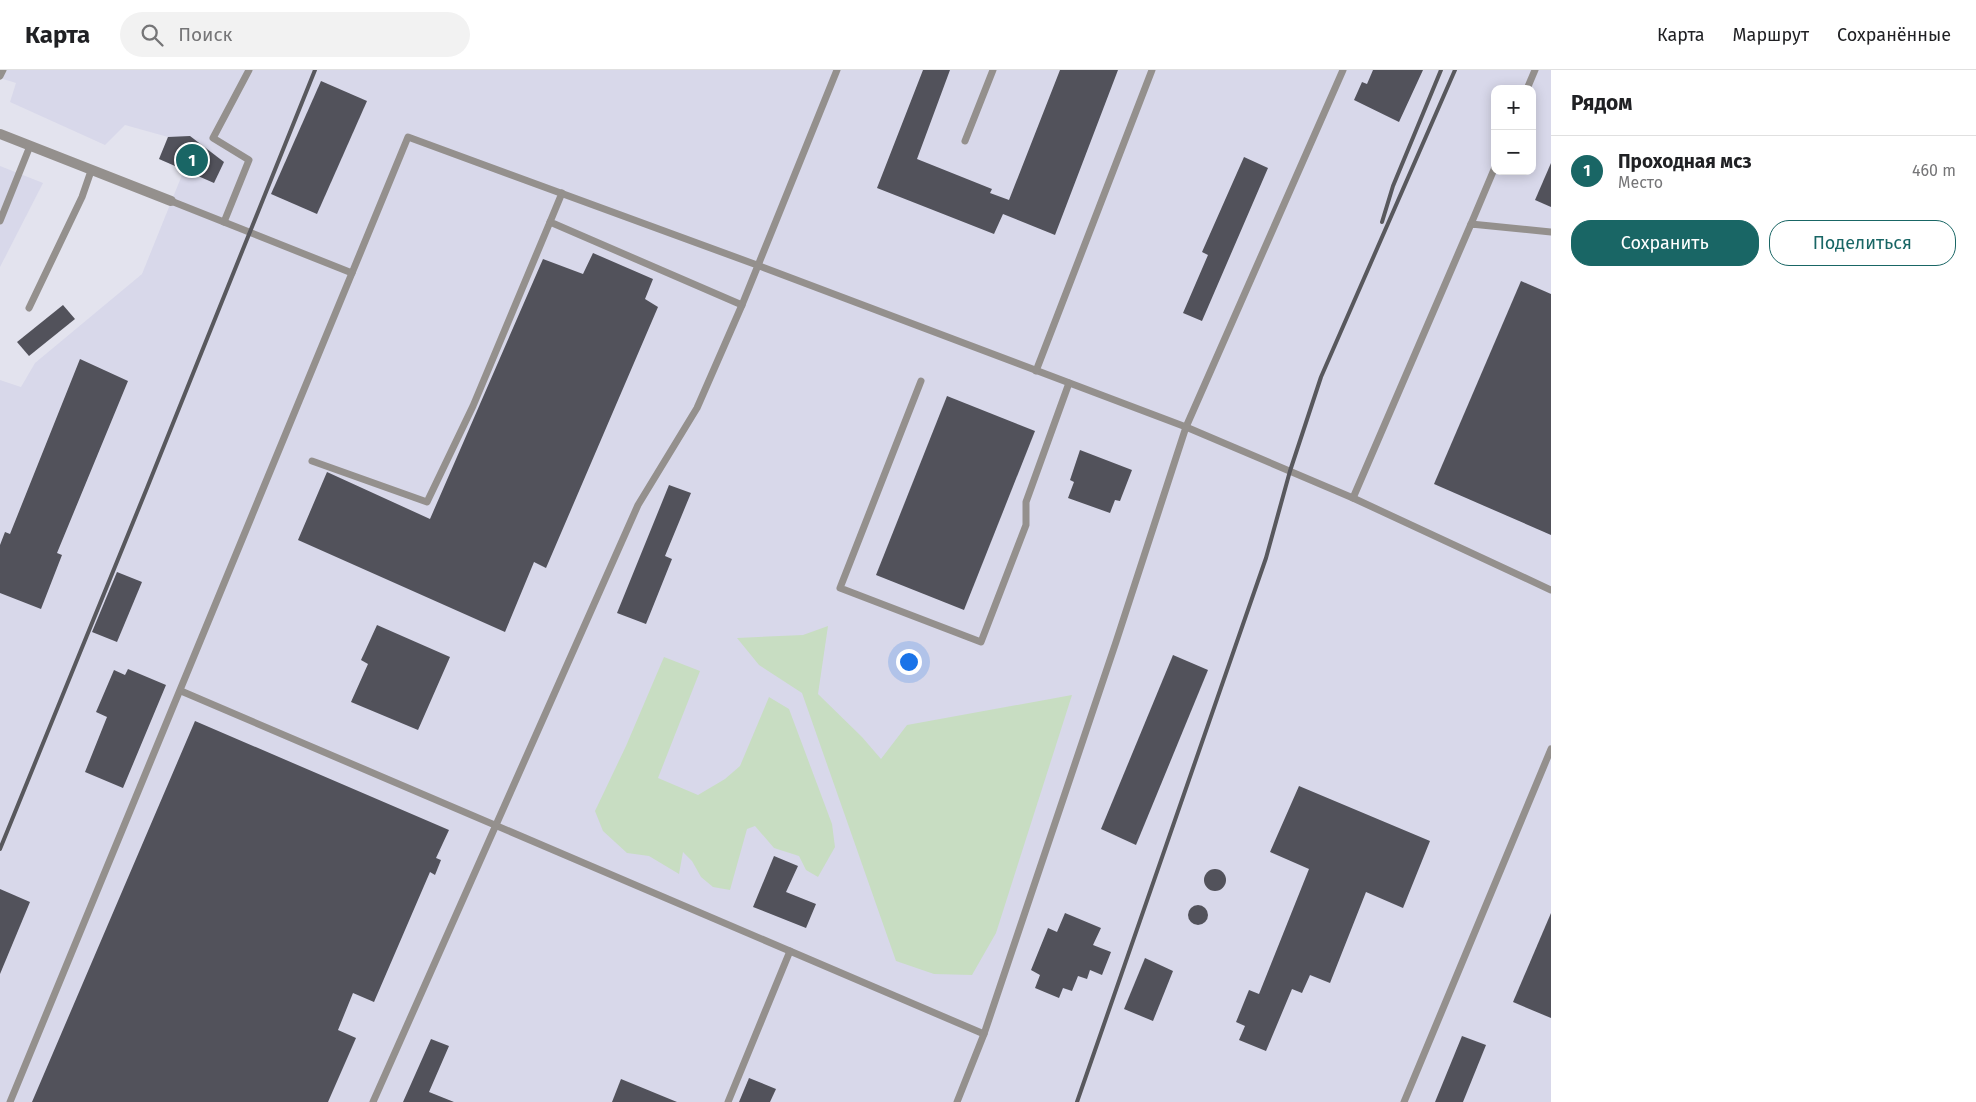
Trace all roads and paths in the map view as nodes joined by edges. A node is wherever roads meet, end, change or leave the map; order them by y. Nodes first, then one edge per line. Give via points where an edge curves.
1 (3, 70) edge
2 (248, 70) edge
3 (837, 70) edge
4 (993, 70) edge
5 (1152, 70) edge
6 (1343, 70) edge
7 (1535, 70) edge
8 (0, 76) edge
9 (1529, 85) edge
10 (0, 134) edge
11 (965, 141) dead end
12 (30, 146) junction
13 (92, 171) junction
14 (1492, 175) edge
15 (562, 193) junction
16 (171, 201) joint
17 (0, 221) edge
18 (224, 222) junction
19 (550, 222) junction
20 (1471, 224) junction
21 (1551, 232) edge
22 (757, 265) junction
23 (352, 273) junction
24 (742, 305) junction
25 (29, 308) dead end
26 (1036, 371) junction
27 (921, 381) dead end
28 (1069, 383) junction
29 (1186, 427) junction
30 (312, 461) dead end
31 (1354, 498) junction
32 (1551, 590) edge
33 (181, 691) junction
34 (1551, 749) edge
35 (496, 825) junction
36 (790, 951) junction
37 (984, 1034) junction
38 (10, 1102) edge
39 (373, 1102) edge
40 (728, 1102) edge
41 (957, 1102) edge
42 (1404, 1102) edge

1 - 8 lane
2 - 18 lane via 213,138 249,160
3 - 22 lane
4 - 11 lane
5 - 26 lane
6 - 29 lane
7 - 9 lane
10 - 12 street
12 - 13 street
12 - 17 lane
13 - 16 street
13 - 25 lane
14 - 20 lane
15 - 19 lane
15 - 22 lane
15 - 23 lane via 408,137
16 - 18 lane
18 - 23 lane
19 - 24 lane
19 - 30 lane via 473,406 427,502
20 - 21 lane
20 - 31 lane
22 - 24 lane
22 - 26 lane
23 - 33 lane
24 - 35 lane via 696,408 638,505
26 - 28 lane
27 - 28 lane via 840,588 981,642 1026,525 1026,502
28 - 29 lane
29 - 31 lane
29 - 37 lane
31 - 32 lane
33 - 35 lane
33 - 38 lane
34 - 42 lane
35 - 36 lane
35 - 39 lane
36 - 37 lane
36 - 40 lane
37 - 41 lane

